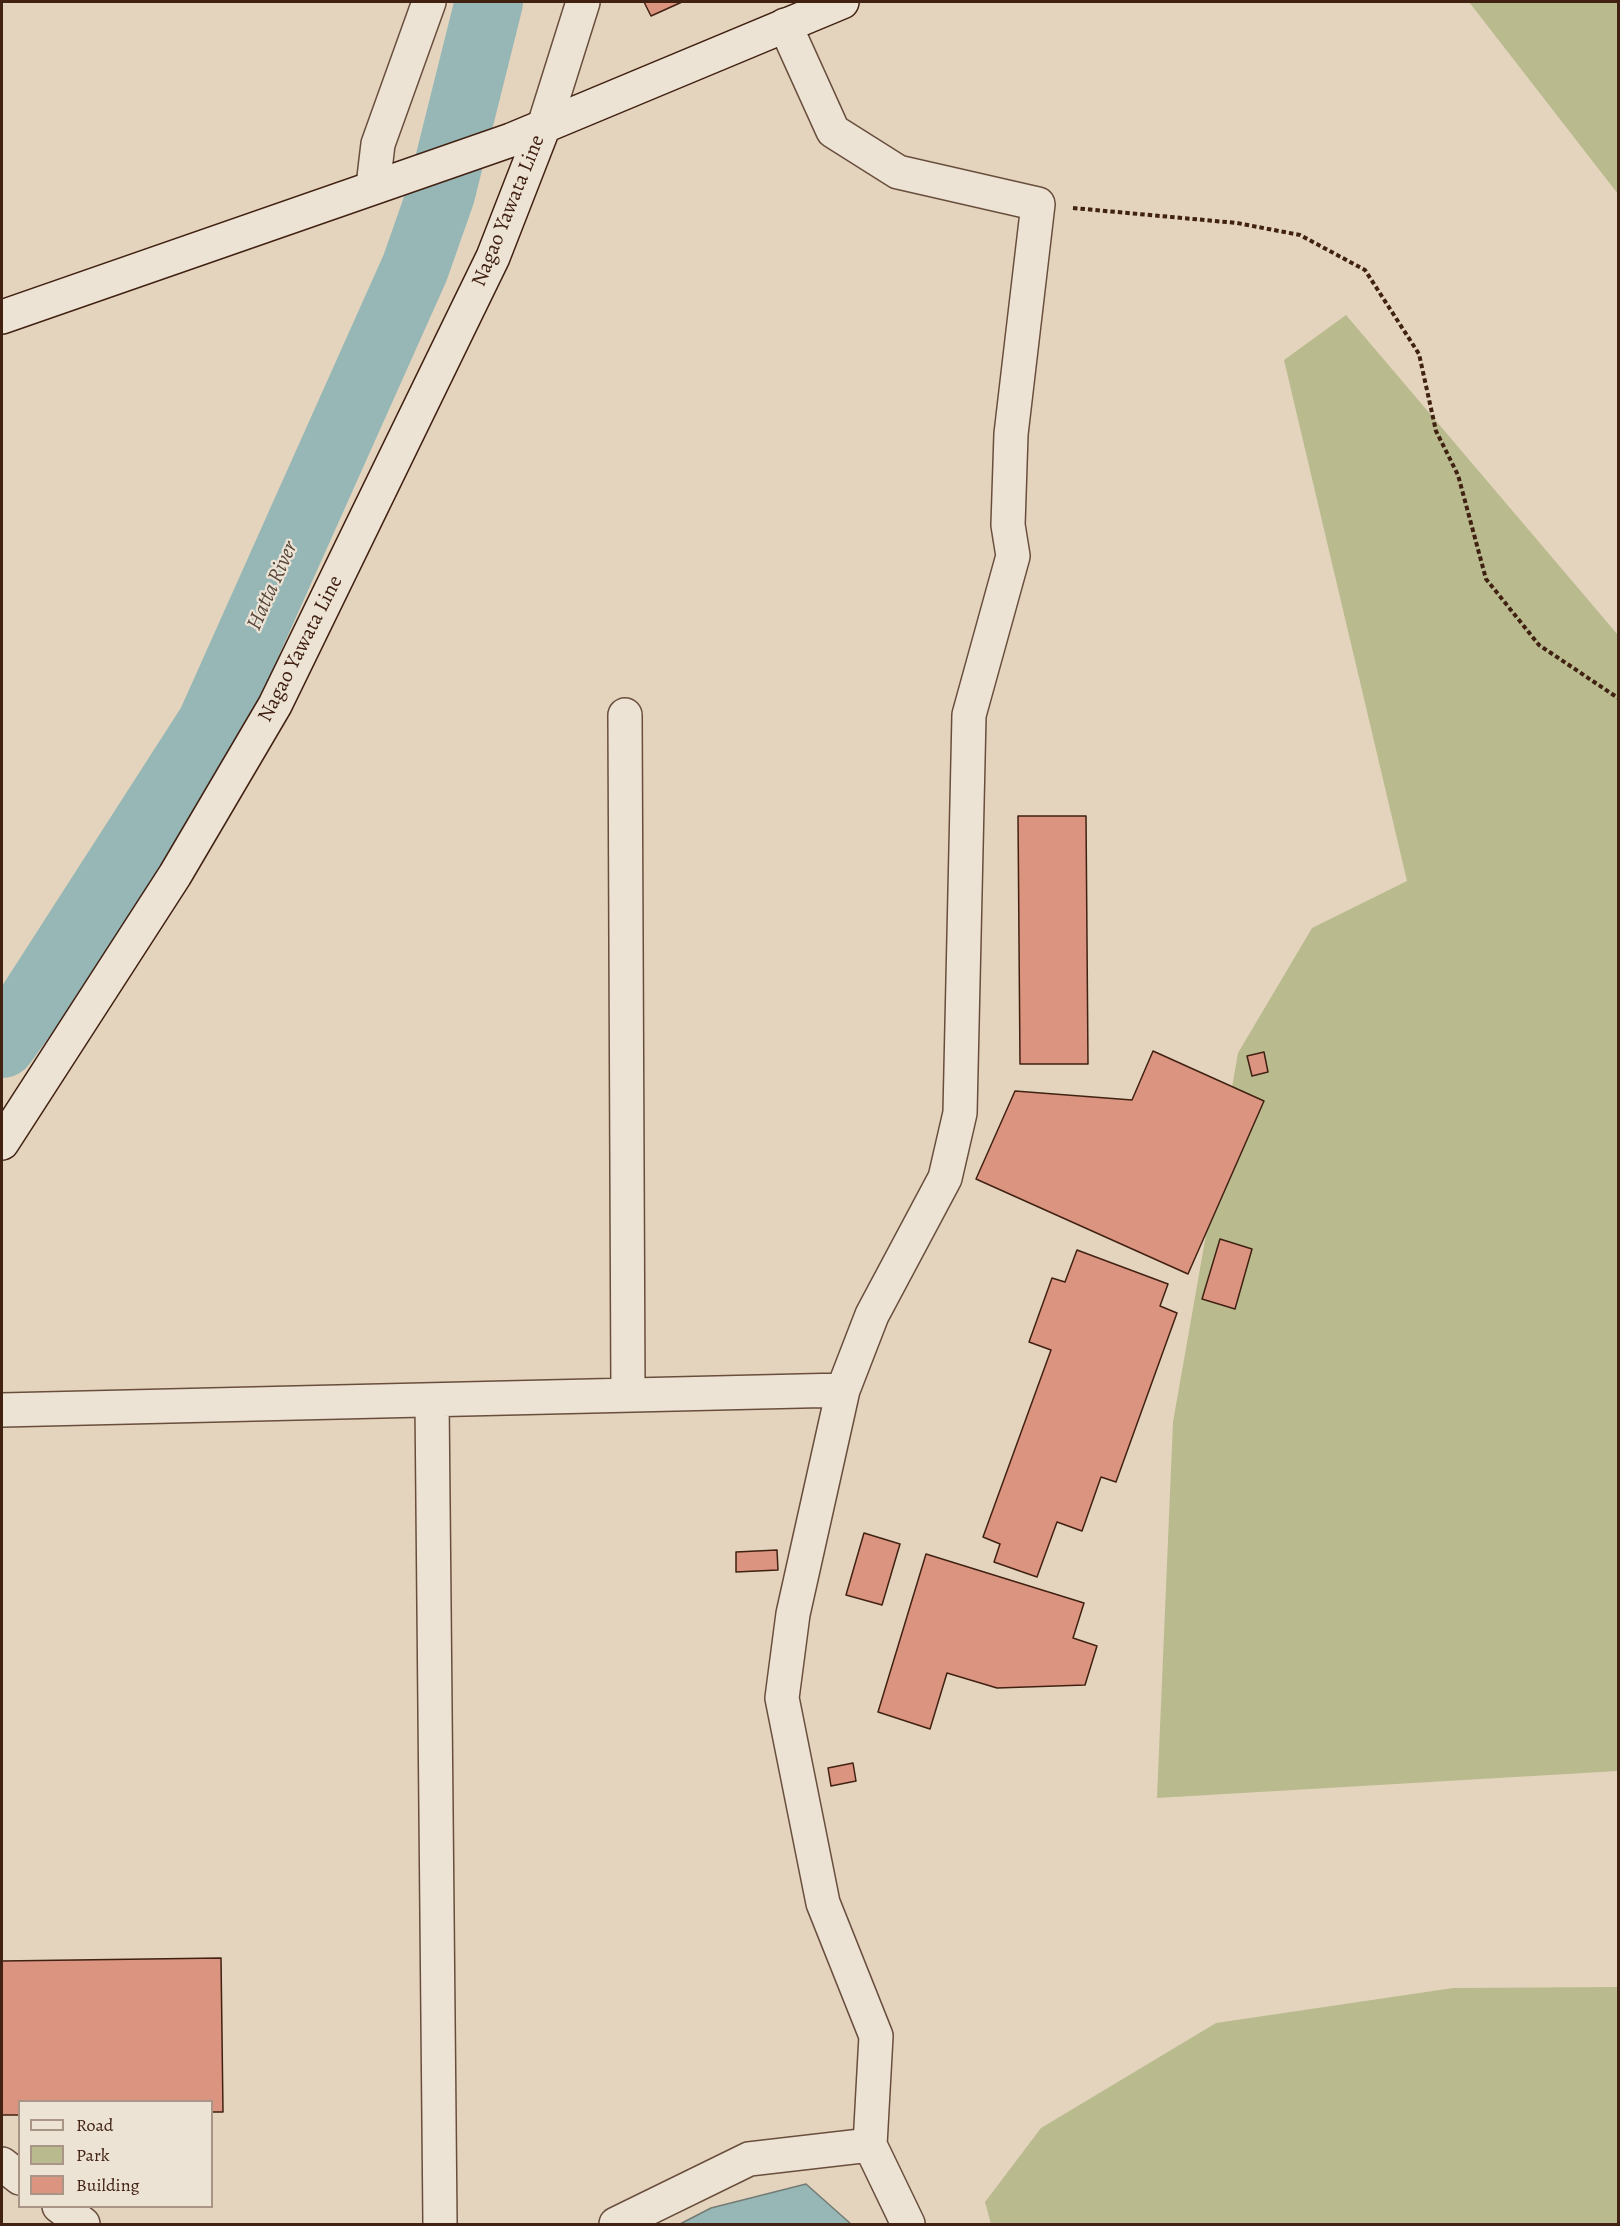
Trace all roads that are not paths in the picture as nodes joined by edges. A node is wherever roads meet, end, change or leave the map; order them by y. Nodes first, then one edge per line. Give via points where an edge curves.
1 (429, 2) edge
2 (583, 2) edge
3 (842, 2) edge
4 (784, 25) junction
5 (544, 126) junction
6 (379, 184) junction
7 (2, 317) edge
8 (625, 715) dead end
9 (2, 1143) edge
10 (843, 1390) junction
11 (628, 1395) junction
12 (432, 1400) junction
13 (2, 1410) edge
14 (870, 2145) junction
15 (2, 2164) edge
16 (18, 2176) edge
17 (62, 2208) edge
18 (83, 2224) edge
19 (440, 2224) edge
20 (616, 2224) edge
21 (908, 2224) edge

1 - 6 street via 378,144
2 - 5 street
3 - 4 street, Nagao Yawata Line
4 - 5 street, Nagao Yawata Line
4 - 10 street via 833,131 898,172 1038,204 1011,434 1008,525 1013,556 969,715 960,1113 945,1178 872,1315
5 - 6 street, Nagao Yawata Line
5 - 9 street, Nagao Yawata Line via 493,257 275,705 175,875
6 - 7 street, Nagao Yawata Line
8 - 11 street
10 - 11 street
10 - 14 street via 793,1614 782,1698 823,1903 876,2036
11 - 12 street
12 - 13 street
12 - 19 street
14 - 20 street via 749,2159
14 - 21 street
15 - 16 street
17 - 18 street

